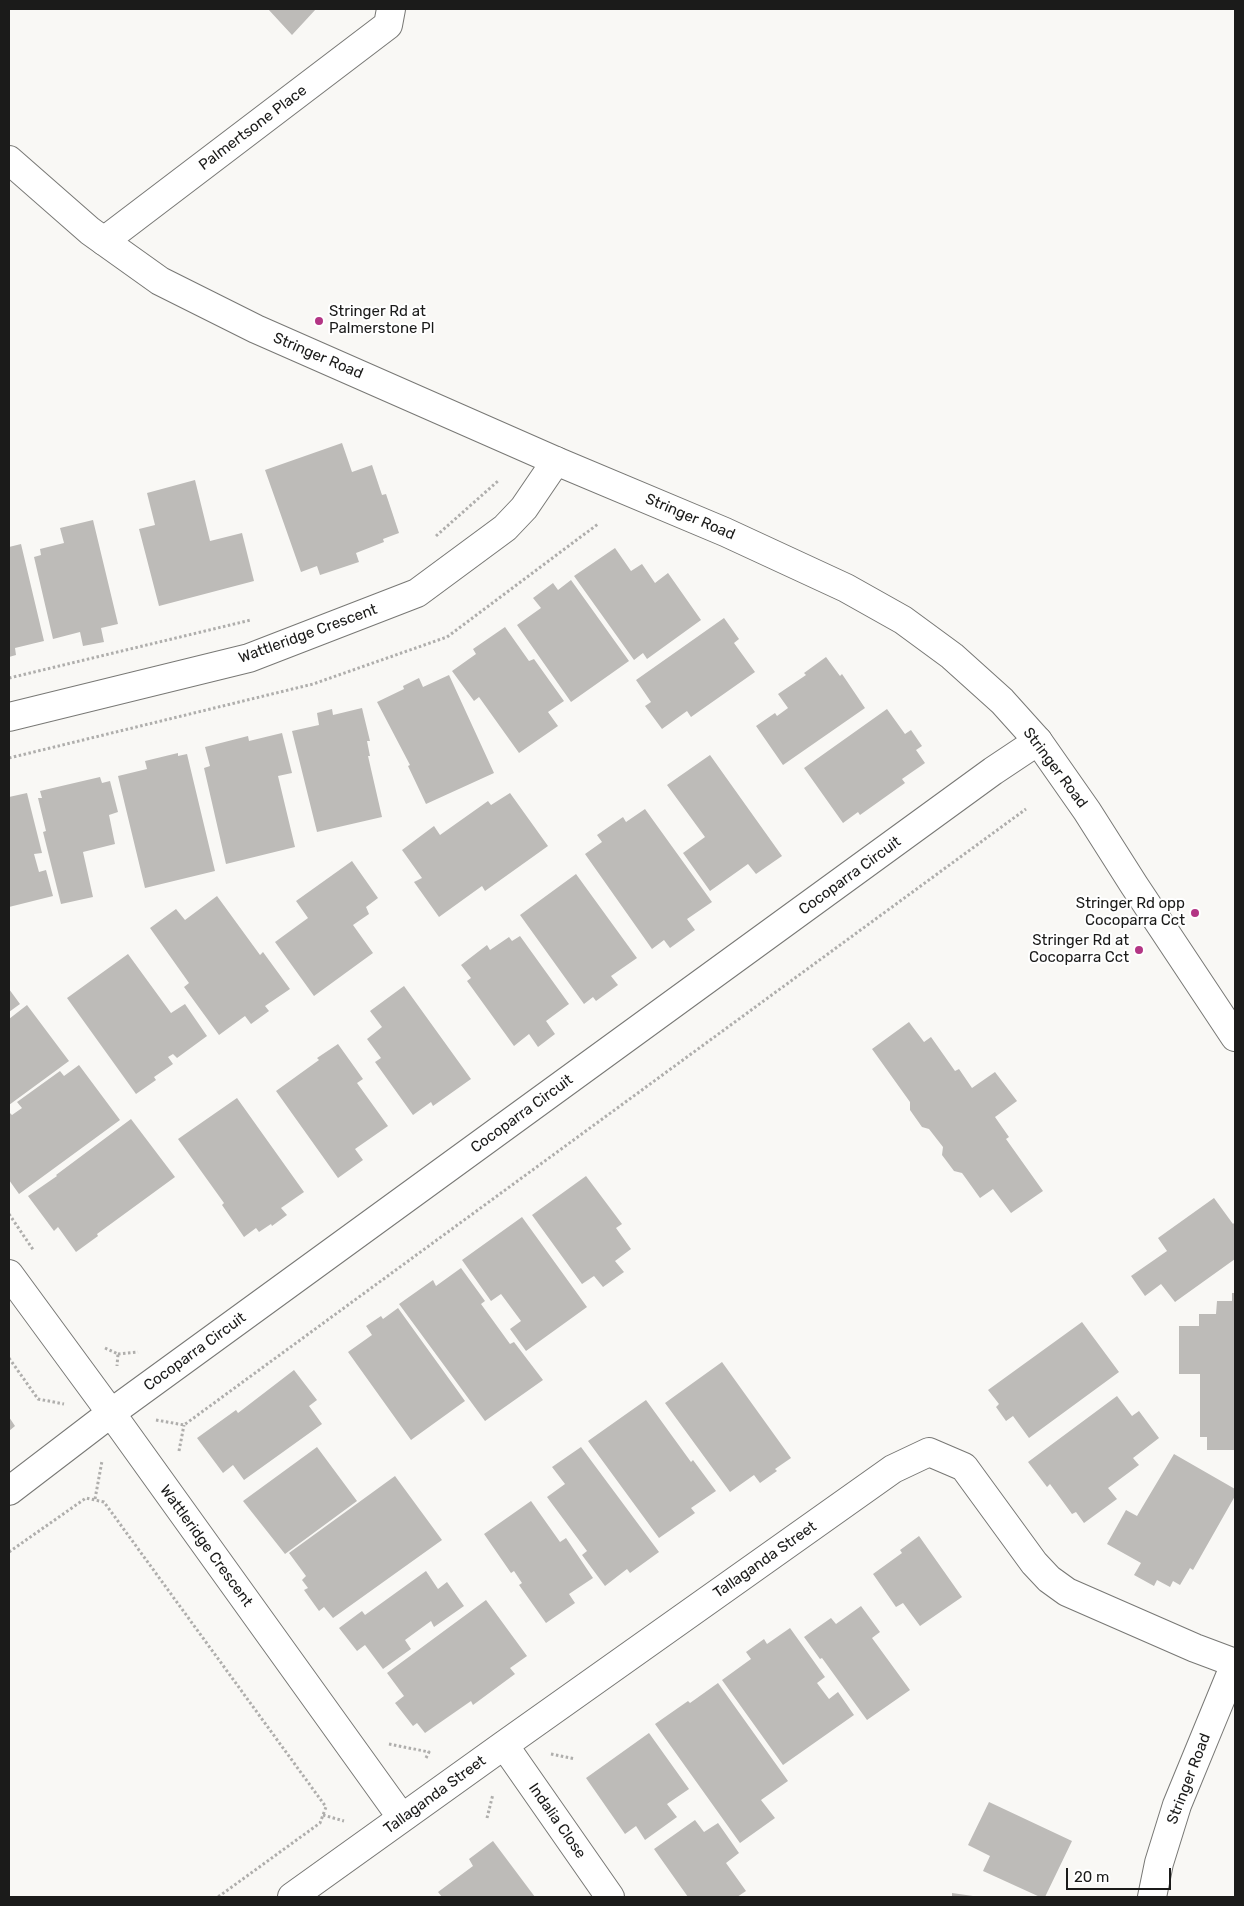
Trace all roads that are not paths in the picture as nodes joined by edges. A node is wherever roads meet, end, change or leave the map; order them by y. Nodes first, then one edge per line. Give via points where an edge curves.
1 (391, 9) edge
2 (9, 160) edge
3 (104, 241) junction
4 (556, 461) junction
5 (9, 716) edge
6 (1038, 741) junction
7 (1235, 1037) edge
8 (9, 1274) edge
9 (111, 1413) junction
10 (9, 1491) edge
11 (1235, 1663) edge
12 (504, 1745) junction
13 (402, 1818) junction
14 (292, 1897) edge
15 (610, 1897) edge
16 (1152, 1897) edge

1 - 3 street, Palmertsone Place via 388,25
2 - 3 street, Stringer Road
3 - 4 street, Stringer Road via 160,281 256,329
4 - 5 street, Wattleridge Crescent via 524,508 505,528 417,593 249,658
4 - 6 street, Stringer Road via 725,532 846,588 903,620 952,656 1002,701
6 - 7 street, Stringer Road
6 - 9 street, Cocoparra Circuit
8 - 9 street, Wattleridge Crescent
9 - 10 street, Cocoparra Circuit
9 - 13 street, Wattleridge Crescent
11 - 12 street, Tallaganda Street via 1067,1592 1034,1563 964,1467 928,1452 894,1469
11 - 16 street, Stringer Road via 1177,1805
12 - 13 street, Tallaganda Street
12 - 15 street, Indalia Close
13 - 14 street, Tallaganda Street

